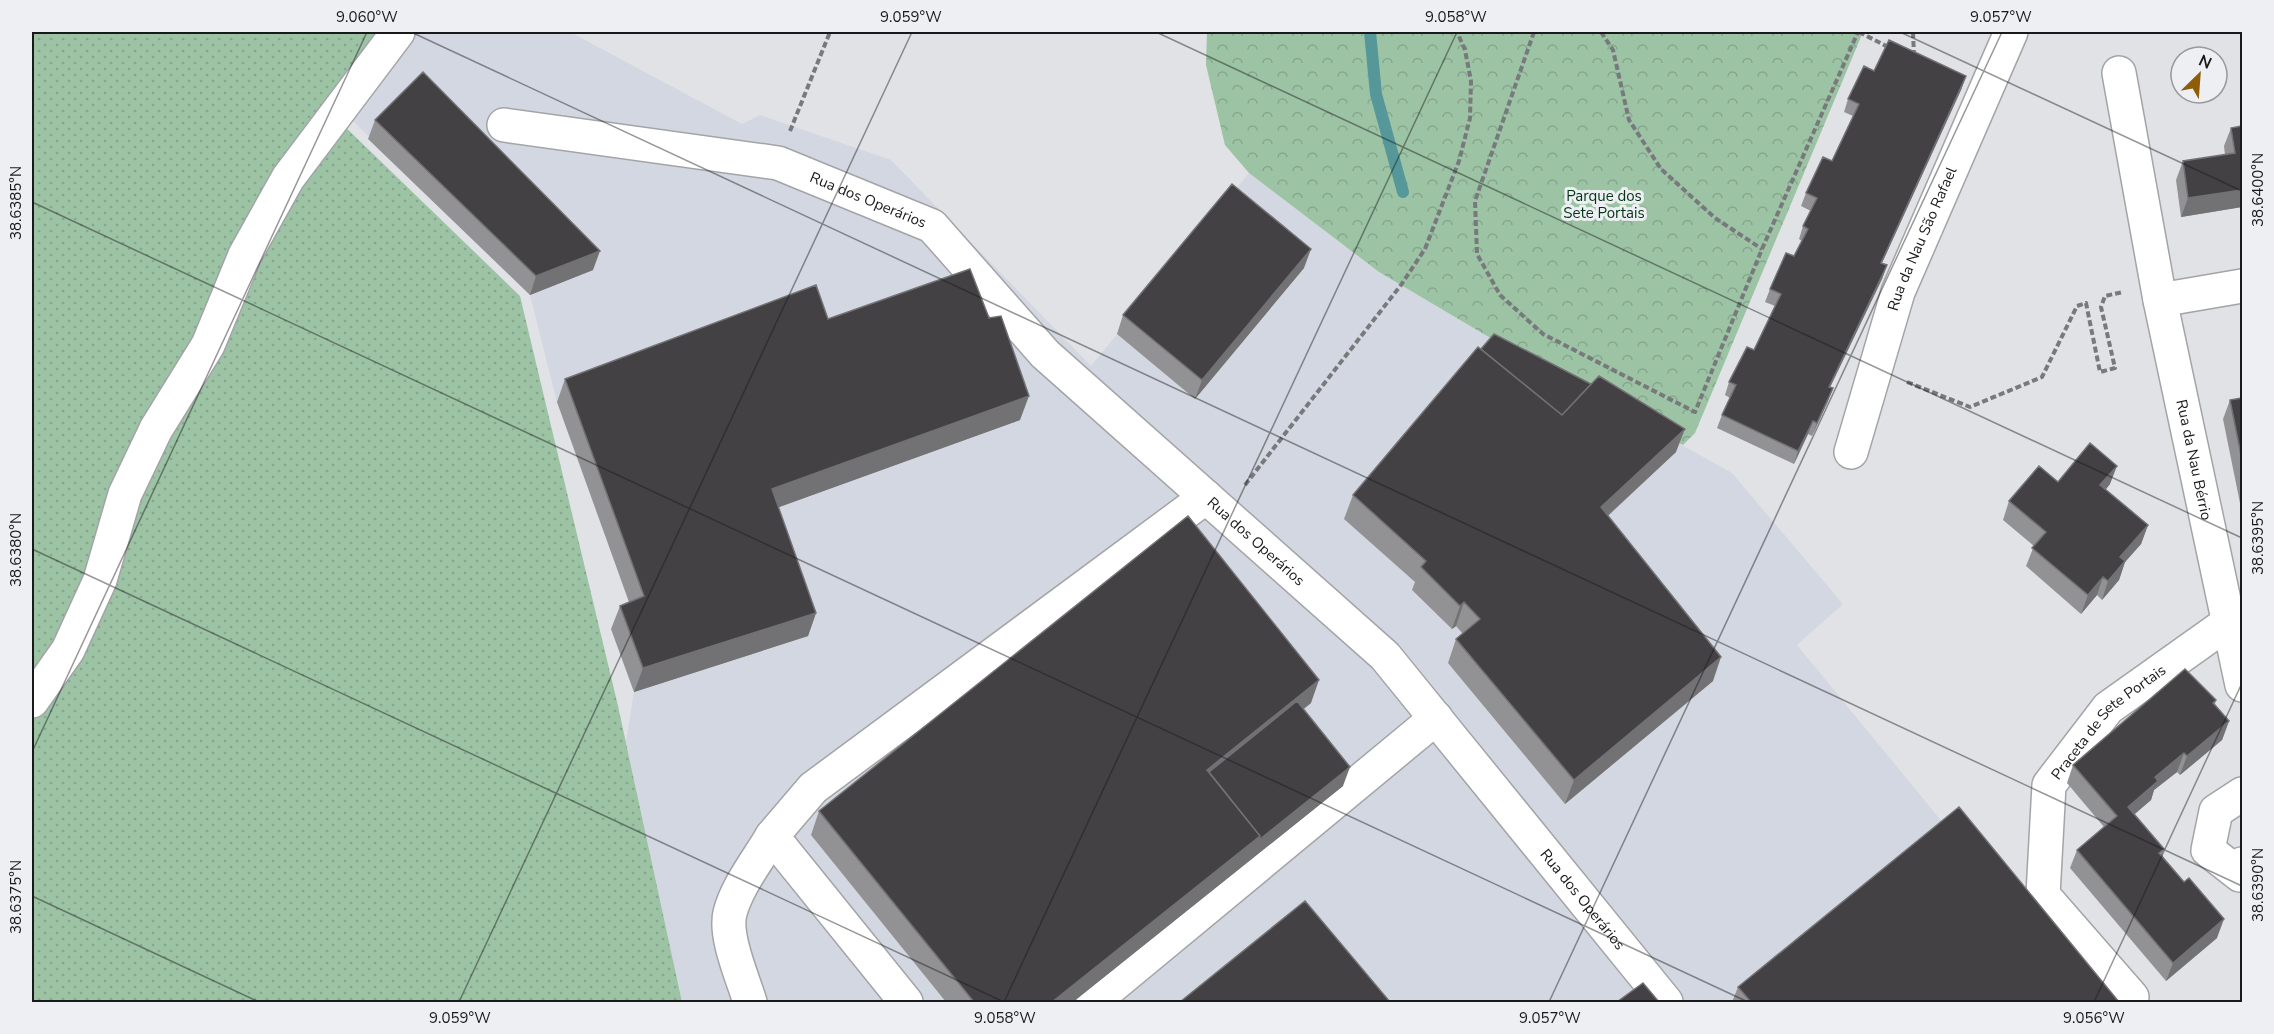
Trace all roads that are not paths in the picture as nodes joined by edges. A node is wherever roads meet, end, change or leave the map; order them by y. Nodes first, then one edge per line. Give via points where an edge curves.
1 (398, 32) edge
2 (2011, 32) edge
3 (2119, 73) dead end
4 (504, 125) dead end
5 (2242, 286) edge
6 (2158, 292) junction
7 (1851, 452) dead end
8 (1215, 505) junction
9 (2229, 621) junction
10 (2242, 685) edge
11 (32, 701) edge
12 (1436, 718) junction
13 (2242, 794) edge
14 (772, 836) junction
15 (2242, 864) edge
16 (2132, 996) dead end
17 (750, 1002) edge
18 (906, 1002) edge
19 (1093, 1002) edge
20 (1666, 1002) edge

1 - 11 street via 288,178 245,255 208,345 156,429 125,494 100,580 68,650
2 - 7 street, Rua da Nau São Rafael via 1898,292
3 - 6 street, Rua da Nau Bérrio
4 - 8 street, Rua dos Operários via 778,163 932,226 1045,354
5 - 6 street
6 - 9 street, Rua da Nau Bérrio
8 - 12 street, Rua dos Operários via 1385,656
8 - 14 street via 813,788
9 - 10 street
9 - 16 street, Praceta de Sete Portais via 2108,708 2049,785 2043,896
12 - 19 street
12 - 20 street, Rua dos Operários
13 - 15 street via 2216,811 2208,850 2240,875
14 - 17 street via 736,895 729,915 729,933
14 - 18 street

